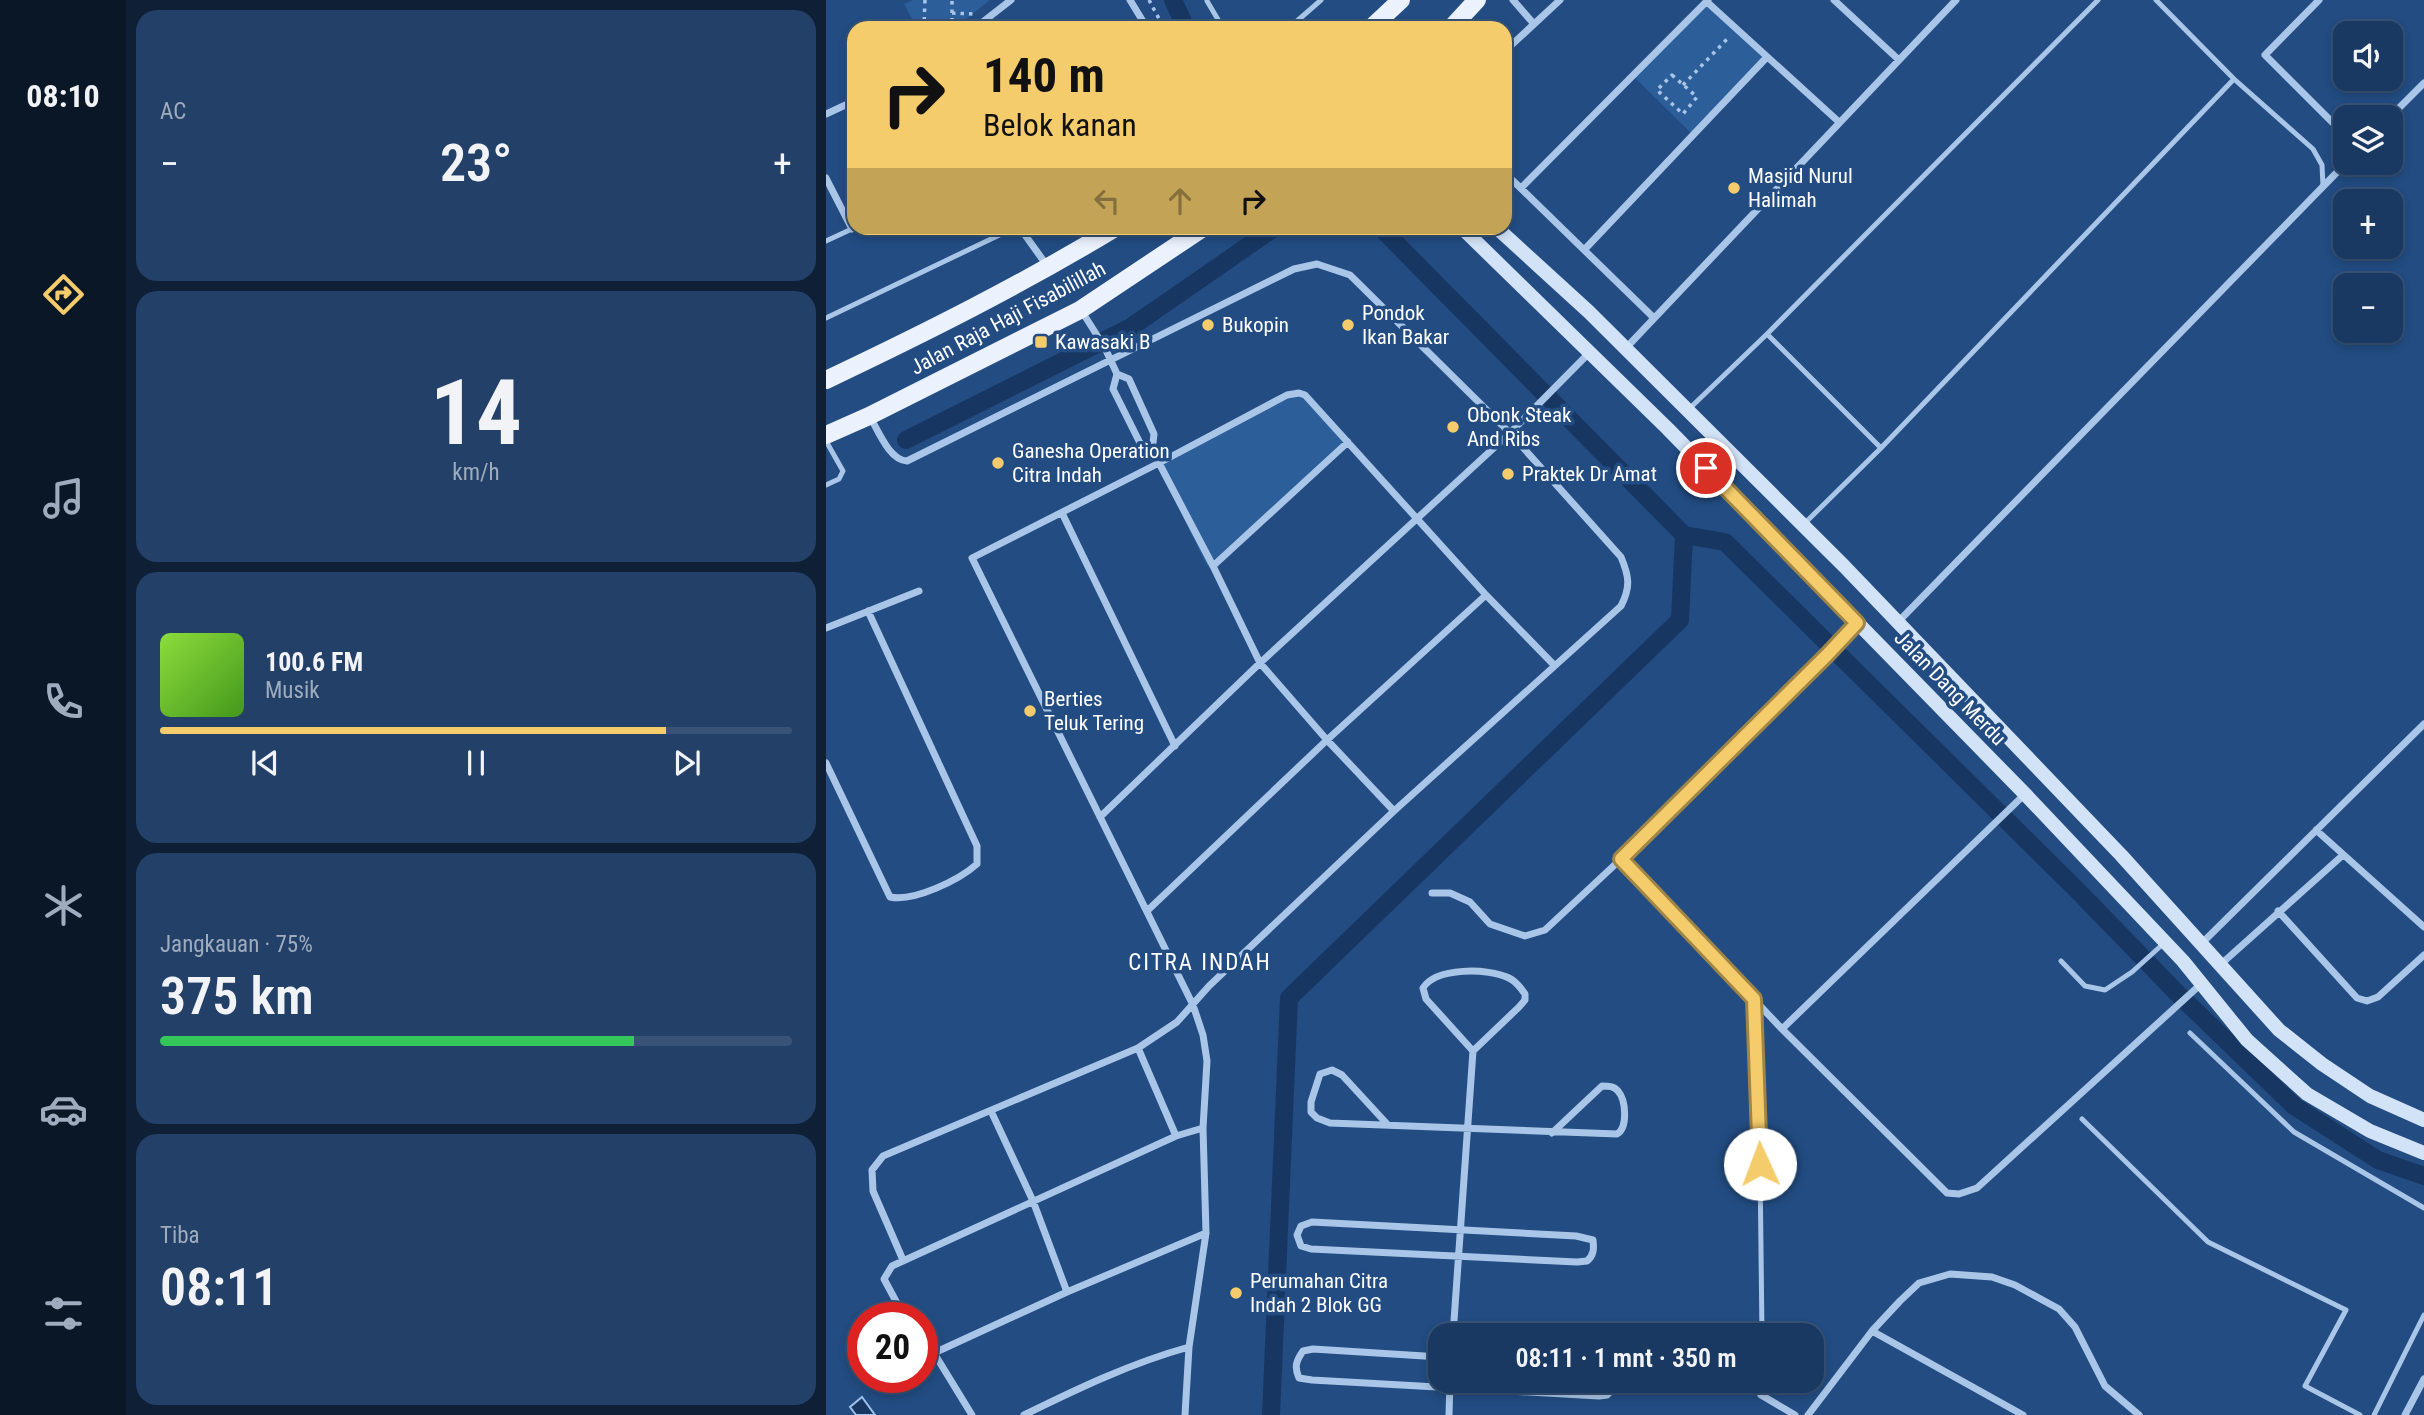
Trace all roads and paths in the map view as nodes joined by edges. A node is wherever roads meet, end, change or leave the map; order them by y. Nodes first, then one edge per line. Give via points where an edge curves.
1 (925, 0) edge
2 (952, 0) edge
3 (1011, 0) edge
4 (1130, 0) edge
5 (1149, 0) edge
6 (1321, 0) edge
7 (1401, 0) edge
8 (1477, 0) edge
9 (1513, 0) edge
10 (1560, 0) edge
11 (1834, 0) edge
12 (1956, 0) edge
13 (2098, 0) edge
14 (2156, 0) edge
15 (2319, 0) edge
16 (1207, 1) edge
17 (1707, 1) edge
18 (952, 13) junction
19 (924, 21) edge
20 (952, 21) edge
21 (976, 21) edge
22 (983, 21) edge
23 (1143, 21) edge
24 (1160, 21) edge
25 (1219, 21) edge
26 (1297, 21) edge
27 (1378, 21) edge
28 (1458, 21) edge
29 (1534, 24) junction
30 (1737, 30) junction
31 (1512, 44) edge
32 (1767, 57) junction
33 (1899, 60) junction
34 (2234, 79) junction
35 (2424, 83) edge
36 (1684, 85) junction
37 (847, 104) edge
38 (2402, 105) edge
39 (826, 114) edge
40 (1839, 122) junction
41 (2333, 123) edge
42 (2334, 175) edge
43 (826, 178) edge
44 (1512, 179) edge
45 (2323, 186) junction
46 (1522, 187) junction
47 (847, 217) edge
48 (847, 231) edge
49 (999, 235) edge
50 (1025, 235) edge
51 (1103, 235) edge
52 (1192, 235) edge
53 (1469, 235) edge
54 (1505, 235) edge
55 (826, 241) edge
56 (1585, 249) junction
57 (1049, 268) junction
58 (1080, 310) junction
59 (1653, 317) junction
60 (826, 318) edge
61 (1767, 334) junction
62 (1625, 349) junction
63 (1590, 352) junction
64 (1110, 361) junction
65 (1117, 374) junction
66 (826, 380) edge
67 (1687, 411) junction
68 (869, 416) junction
69 (1510, 433) junction
70 (826, 435) edge
71 (826, 441) edge
72 (1348, 442) junction
73 (1881, 448) junction
74 (1152, 451) junction
75 (1159, 463) junction
76 (826, 485) edge
77 (1062, 513) junction
78 (1417, 518) junction
79 (1803, 526) junction
80 (1213, 566) junction
81 (919, 591) dead end
82 (1486, 595) junction
83 (868, 611) junction
84 (1857, 623) junction
85 (1897, 623) junction
86 (826, 628) edge
87 (1259, 663) junction
88 (1554, 665) junction
89 (2424, 723) edge
90 (2006, 738) junction
91 (1327, 740) junction
92 (1175, 746) junction
93 (1987, 755) junction
94 (826, 762) edge
95 (2025, 794) junction
96 (1394, 811) junction
97 (1100, 817) junction
98 (2316, 830) junction
99 (2343, 855) junction
100 (1621, 859) junction
101 (1432, 893) dead end
102 (1147, 911) junction
103 (2278, 911) junction
104 (2424, 927) edge
105 (2165, 942) junction
106 (2201, 944) junction
107 (2424, 955) edge
108 (2061, 961) dead end
109 (2220, 965) junction
110 (2201, 984) junction
111 (1754, 999) junction
112 (1193, 1005) junction
113 (1782, 1029) junction
114 (2190, 1033) dead end
115 (1138, 1048) junction
116 (1473, 1051) junction
117 (991, 1111) junction
118 (2082, 1119) dead end
119 (2424, 1120) edge
120 (1388, 1125) junction
121 (1203, 1128) junction
122 (1466, 1128) junction
123 (1552, 1133) junction
124 (1176, 1136) junction
125 (2424, 1153) edge
126 (1033, 1200) junction
127 (2424, 1208) edge
128 (1461, 1231) junction
129 (1206, 1233) junction
130 (1458, 1256) junction
131 (903, 1260) junction
132 (1067, 1292) junction
133 (896, 1302) edge
134 (2424, 1315) edge
135 (1454, 1323) edge
136 (1762, 1323) edge
137 (1872, 1331) junction
138 (1189, 1347) junction
139 (938, 1351) edge
140 (1428, 1356) edge
141 (938, 1360) edge
142 (2424, 1379) edge
143 (1428, 1384) edge
144 (1449, 1393) edge
145 (1558, 1393) edge
146 (1609, 1393) edge
147 (1761, 1395) dead end
148 (2130, 1407) junction
149 (972, 1415) edge
150 (1024, 1415) edge
151 (1185, 1415) edge
152 (1448, 1415) edge
153 (1796, 1415) edge
154 (1808, 1415) edge
155 (2024, 1415) edge
156 (2125, 1415) edge
157 (2139, 1415) edge
158 (2360, 1415) edge
159 (2374, 1415) edge
160 (2405, 1415) edge

1 - 19 path
2 - 18 path
3 - 22 street
4 - 23 street
5 - 24 path
6 - 26 lane
7 - 27 main road
8 - 28 main road
9 - 29 street
10 - 29 street
11 - 33 street
12 - 33 street
13 - 61 lane
14 - 34 lane
15 - 41 street via 2264,55
16 - 25 lane
17 - 30 street
17 - 46 street
18 - 20 path
18 - 21 path via 973,13
29 - 31 street
30 - 32 street
30 - 36 path
32 - 40 street
32 - 56 street
33 - 40 street
34 - 45 lane via 2314,149 2322,165
34 - 73 lane
35 - 38 street
36 - 36 path via 1697,97 1683,114 1657,90 1672,75
37 - 39 street
40 - 59 street
42 - 45 street
43 - 47 street
44 - 46 street
45 - 85 street
46 - 56 street
48 - 55 lane
49 - 60 lane
50 - 57 street
51 - 57 main road, Jalan Raja Haji Fisabilillah
52 - 58 main road, Jalan Raja Haji Fisabilillah
53 - 63 main road, Jalan Dang Merdu
54 - 62 main road, Jalan Dang Merdu
56 - 59 street
57 - 66 main road, Jalan Raja Haji Fisabilillah
58 - 64 street
58 - 68 main road, Jalan Raja Haji Fisabilillah
59 - 62 street
61 - 67 lane
61 - 73 lane
62 - 67 main road, Jalan Dang Merdu
63 - 69 street
63 - 84 main road, Jalan Dang Merdu
64 - 65 street
64 - 68 street via 907,461 894,455
64 - 69 street via 1294,269 1317,264 1350,275
65 - 74 street via 1113,388 1140,443
65 - 74 street via 1129,379 1149,422 1154,434
67 - 79 main road, Jalan Dang Merdu
68 - 70 main road, Jalan Raja Haji Fisabilillah
69 - 78 street
69 - 88 street via 1620,557 1628,574 1629,592 1621,606
71 - 76 lane via 843,471
72 - 75 street via 1305,395 1293,393
72 - 78 street
72 - 80 street
73 - 79 lane
74 - 75 street
75 - 77 street
75 - 80 street
77 - 92 street
77 - 97 street via 972,558
78 - 82 street
78 - 87 street
79 - 85 main road, Jalan Dang Merdu
80 - 87 street
81 - 83 street
82 - 88 street
82 - 91 street
83 - 86 street
83 - 94 street via 977,846 977,864 967,873 910,898 890,897
84 - 93 main road, Jalan Dang Merdu
84 - 100 street
85 - 90 main road, Jalan Dang Merdu
87 - 91 street
87 - 92 street
88 - 96 street
89 - 98 street
90 - 93 main road
90 - 106 main road, Jalan Dang Merdu
91 - 96 street
91 - 102 street
92 - 97 street
93 - 95 main road, Jalan Dang Merdu
95 - 105 main road, Jalan Dang Merdu
95 - 113 street
96 - 112 street
97 - 102 street
98 - 99 street
98 - 106 street
99 - 103 street
99 - 104 street
100 - 101 street via 1545,930 1525,936 1490,924 1470,902 1450,893
100 - 111 street
102 - 112 street
103 - 107 street via 2357,998 2378,997
103 - 109 street
105 - 108 lane via 2105,990 2085,986
105 - 110 main road, Jalan Dang Merdu
106 - 109 main road, Jalan Dang Merdu
109 - 119 main road, Jalan Dang Merdu via 2279,1030 2322,1064 2370,1096
110 - 113 street via 1977,1188 1959,1194 1947,1193 1934,1182
110 - 125 main road, Jalan Dang Merdu via 2247,1040 2307,1094 2370,1131
111 - 113 street
111 - 136 lane
112 - 115 street via 1165,1032
112 - 121 street via 1207,1061
114 - 127 lane via 2294,1132
115 - 117 street
115 - 124 street
116 - 116 street via 1426,999 1423,988 1427,981 1479,971 1510,978 1525,994 1519,1007
116 - 122 street
117 - 126 street
117 - 131 street via 883,1156 872,1170 873,1192
118 - 158 lane via 2208,1242 2347,1310 2305,1385
120 - 120 street via 1342,1075 1332,1070 1320,1074 1311,1102 1311,1112 1317,1118 1330,1123
120 - 122 street
121 - 124 street
121 - 129 street
122 - 123 street
122 - 128 street
123 - 123 street via 1602,1086 1617,1089 1623,1131 1609,1135
124 - 126 street
126 - 131 street
126 - 132 street
128 - 130 street
128 - 130 street via 1586,1237 1593,1240 1594,1248 1587,1261
128 - 130 street via 1312,1222 1301,1226 1297,1235 1301,1246 1311,1250
129 - 132 street
129 - 138 street
130 - 135 street
131 - 133 street via 892,1266 884,1279
132 - 139 street
134 - 159 lane
137 - 148 street via 1919,1283 1950,1274 1992,1277 2059,1309 2075,1327 2101,1382
137 - 154 street
137 - 155 street
138 - 150 street via 1090,1384
138 - 151 street
140 - 143 street via 1313,1349 1303,1351 1295,1369 1298,1378 1312,1380
141 - 149 street
142 - 160 street
144 - 152 street
145 - 146 street
147 - 153 street
148 - 156 street
148 - 157 street

